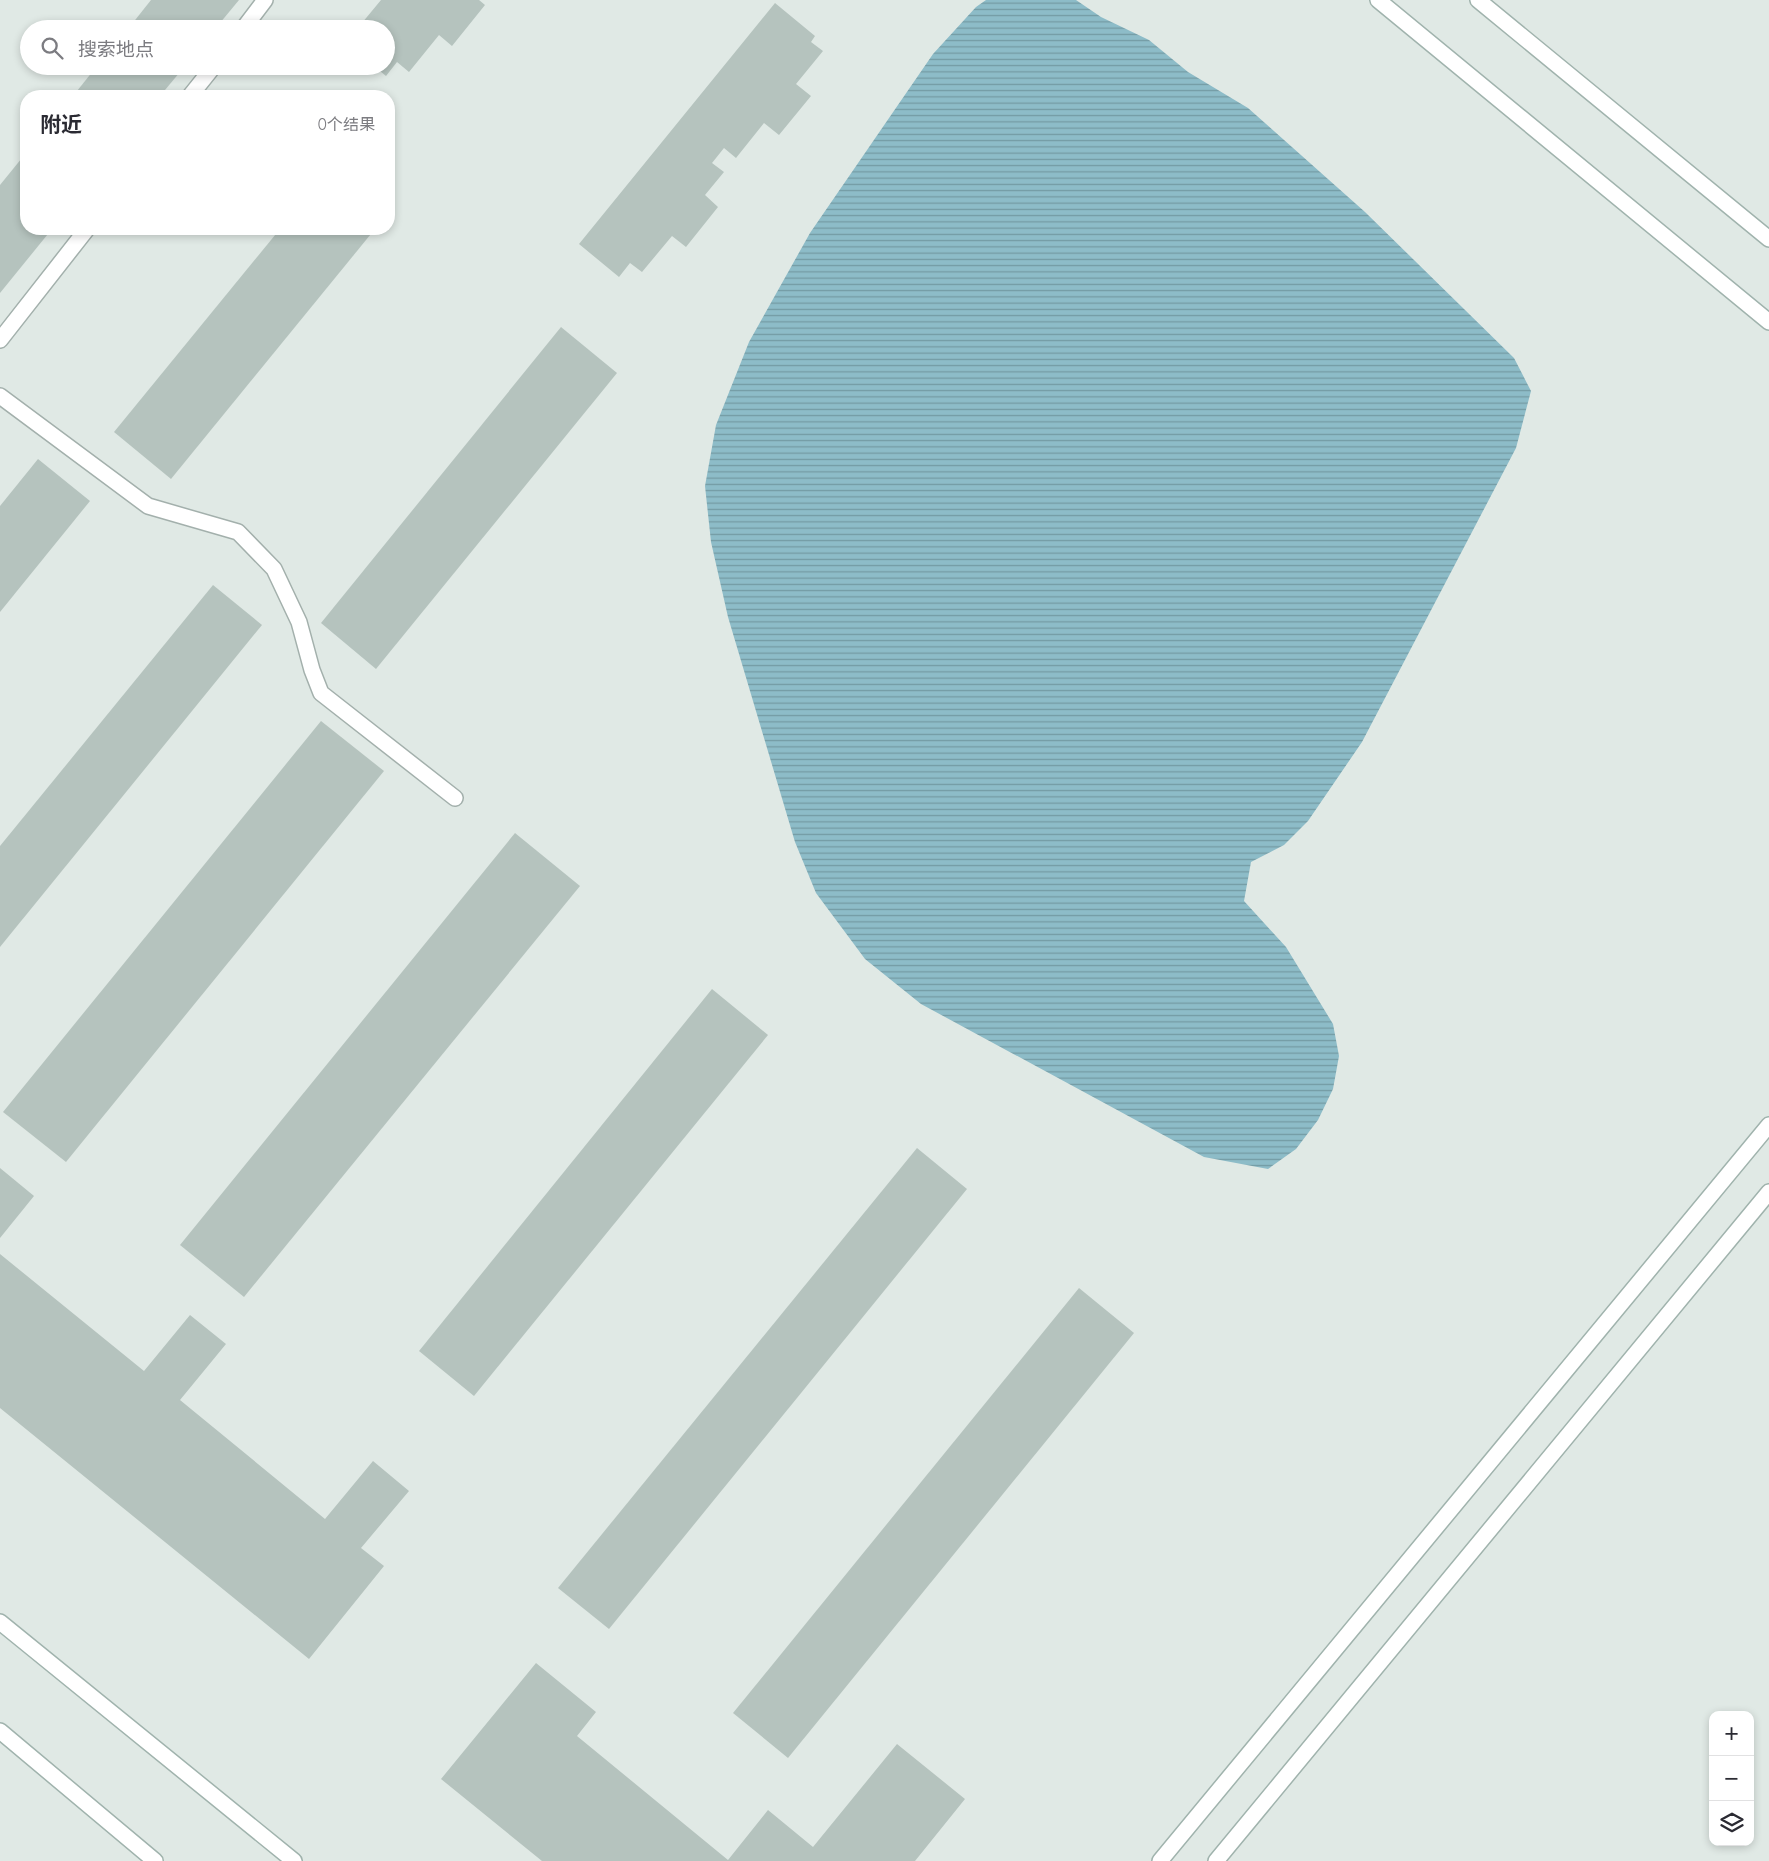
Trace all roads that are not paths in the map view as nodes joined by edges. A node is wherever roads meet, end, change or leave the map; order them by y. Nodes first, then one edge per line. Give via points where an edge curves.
1 (265, 0) edge
2 (1378, 0) edge
3 (1478, 0) edge
4 (250, 20) edge
5 (207, 75) edge
6 (195, 90) edge
7 (82, 235) edge
8 (1769, 240) edge
9 (1769, 322) edge
10 (0, 340) edge
11 (0, 396) edge
12 (455, 798) dead end
13 (1769, 1124) edge
14 (1769, 1192) edge
15 (0, 1622) edge
16 (0, 1731) edge
17 (155, 1861) edge
18 (294, 1861) edge
19 (1160, 1861) edge
20 (1216, 1861) edge

1 - 4 street
2 - 9 street
3 - 8 street
5 - 6 street
7 - 10 street
11 - 12 street via 148,506 238,532 274,569 299,622 321,693
13 - 19 street
14 - 20 street
15 - 18 street
16 - 17 street

